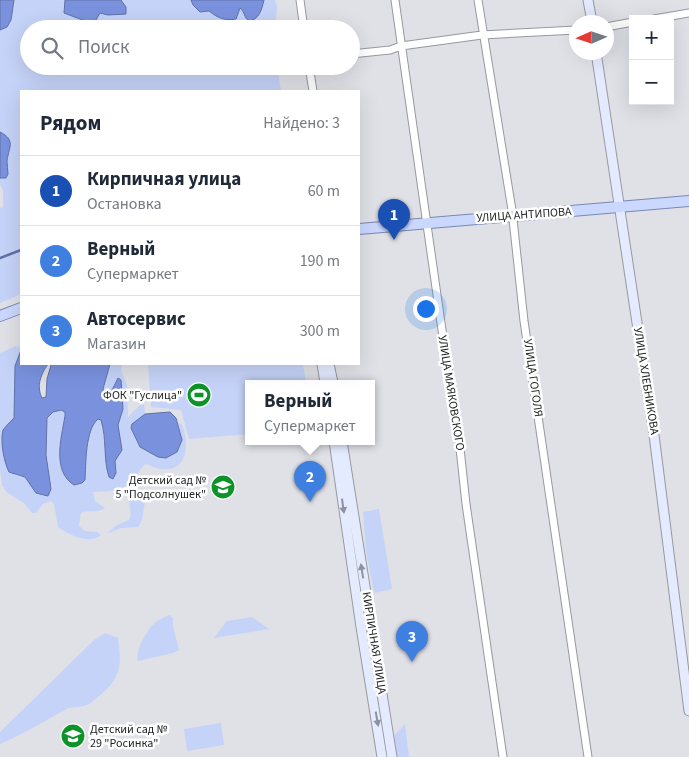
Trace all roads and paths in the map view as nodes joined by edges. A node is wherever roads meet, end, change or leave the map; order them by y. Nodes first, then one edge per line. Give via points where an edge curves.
1 (300, 0) edge
2 (395, 0) edge
3 (478, 0) edge
4 (588, 0) edge
5 (689, 13) edge
6 (591, 15) edge
7 (674, 16) edge
8 (303, 20) edge
9 (629, 23) edge
10 (614, 26) edge
11 (569, 30) edge
12 (482, 35) junction
13 (401, 46) junction
14 (360, 53) edge
15 (597, 60) edge
16 (310, 75) edge
17 (313, 90) edge
18 (689, 201) edge
19 (621, 208) junction
20 (513, 216) junction
21 (428, 223) junction
22 (360, 229) edge
23 (20, 308) edge
24 (0, 316) edge
25 (322, 365) edge
26 (329, 365) edge
27 (325, 380) edge
28 (332, 380) edge
29 (335, 445) edge
30 (343, 445) edge
31 (689, 711) edge
32 (382, 757) edge
33 (392, 757) edge
34 (502, 757) edge
35 (588, 757) edge

1 - 8 street
2 - 13 street, УЛИЦА МАЯКОВСКОГО
3 - 12 street, УЛИЦА ГОГОЛЯ
4 - 6 street
5 - 7 street
9 - 10 street
11 - 12 street
12 - 13 street
12 - 20 street, УЛИЦА ГОГОЛЯ
13 - 14 street
13 - 21 street, УЛИЦА МАЯКОВСКОГО
15 - 19 street, УЛИЦА ХЛЕБНИКОВА
16 - 17 street
18 - 19 main road, УЛИЦА АНТИПОВА
19 - 20 main road, УЛИЦА АНТИПОВА
19 - 31 street, УЛИЦА ХЛЕБНИКОВА
20 - 21 main road, УЛИЦА АНТИПОВА
20 - 35 street, УЛИЦА ГОГОЛЯ via 526,331
21 - 22 main road, УЛИЦА АНТИПОВА
21 - 34 street, УЛИЦА МАЯКОВСКОГО
23 - 24 main road
25 - 27 street
26 - 28 street
29 -> 32 street, КИРПИЧНАЯ УЛИЦА
33 -> 30 street, КИРПИЧНАЯ УЛИЦА

